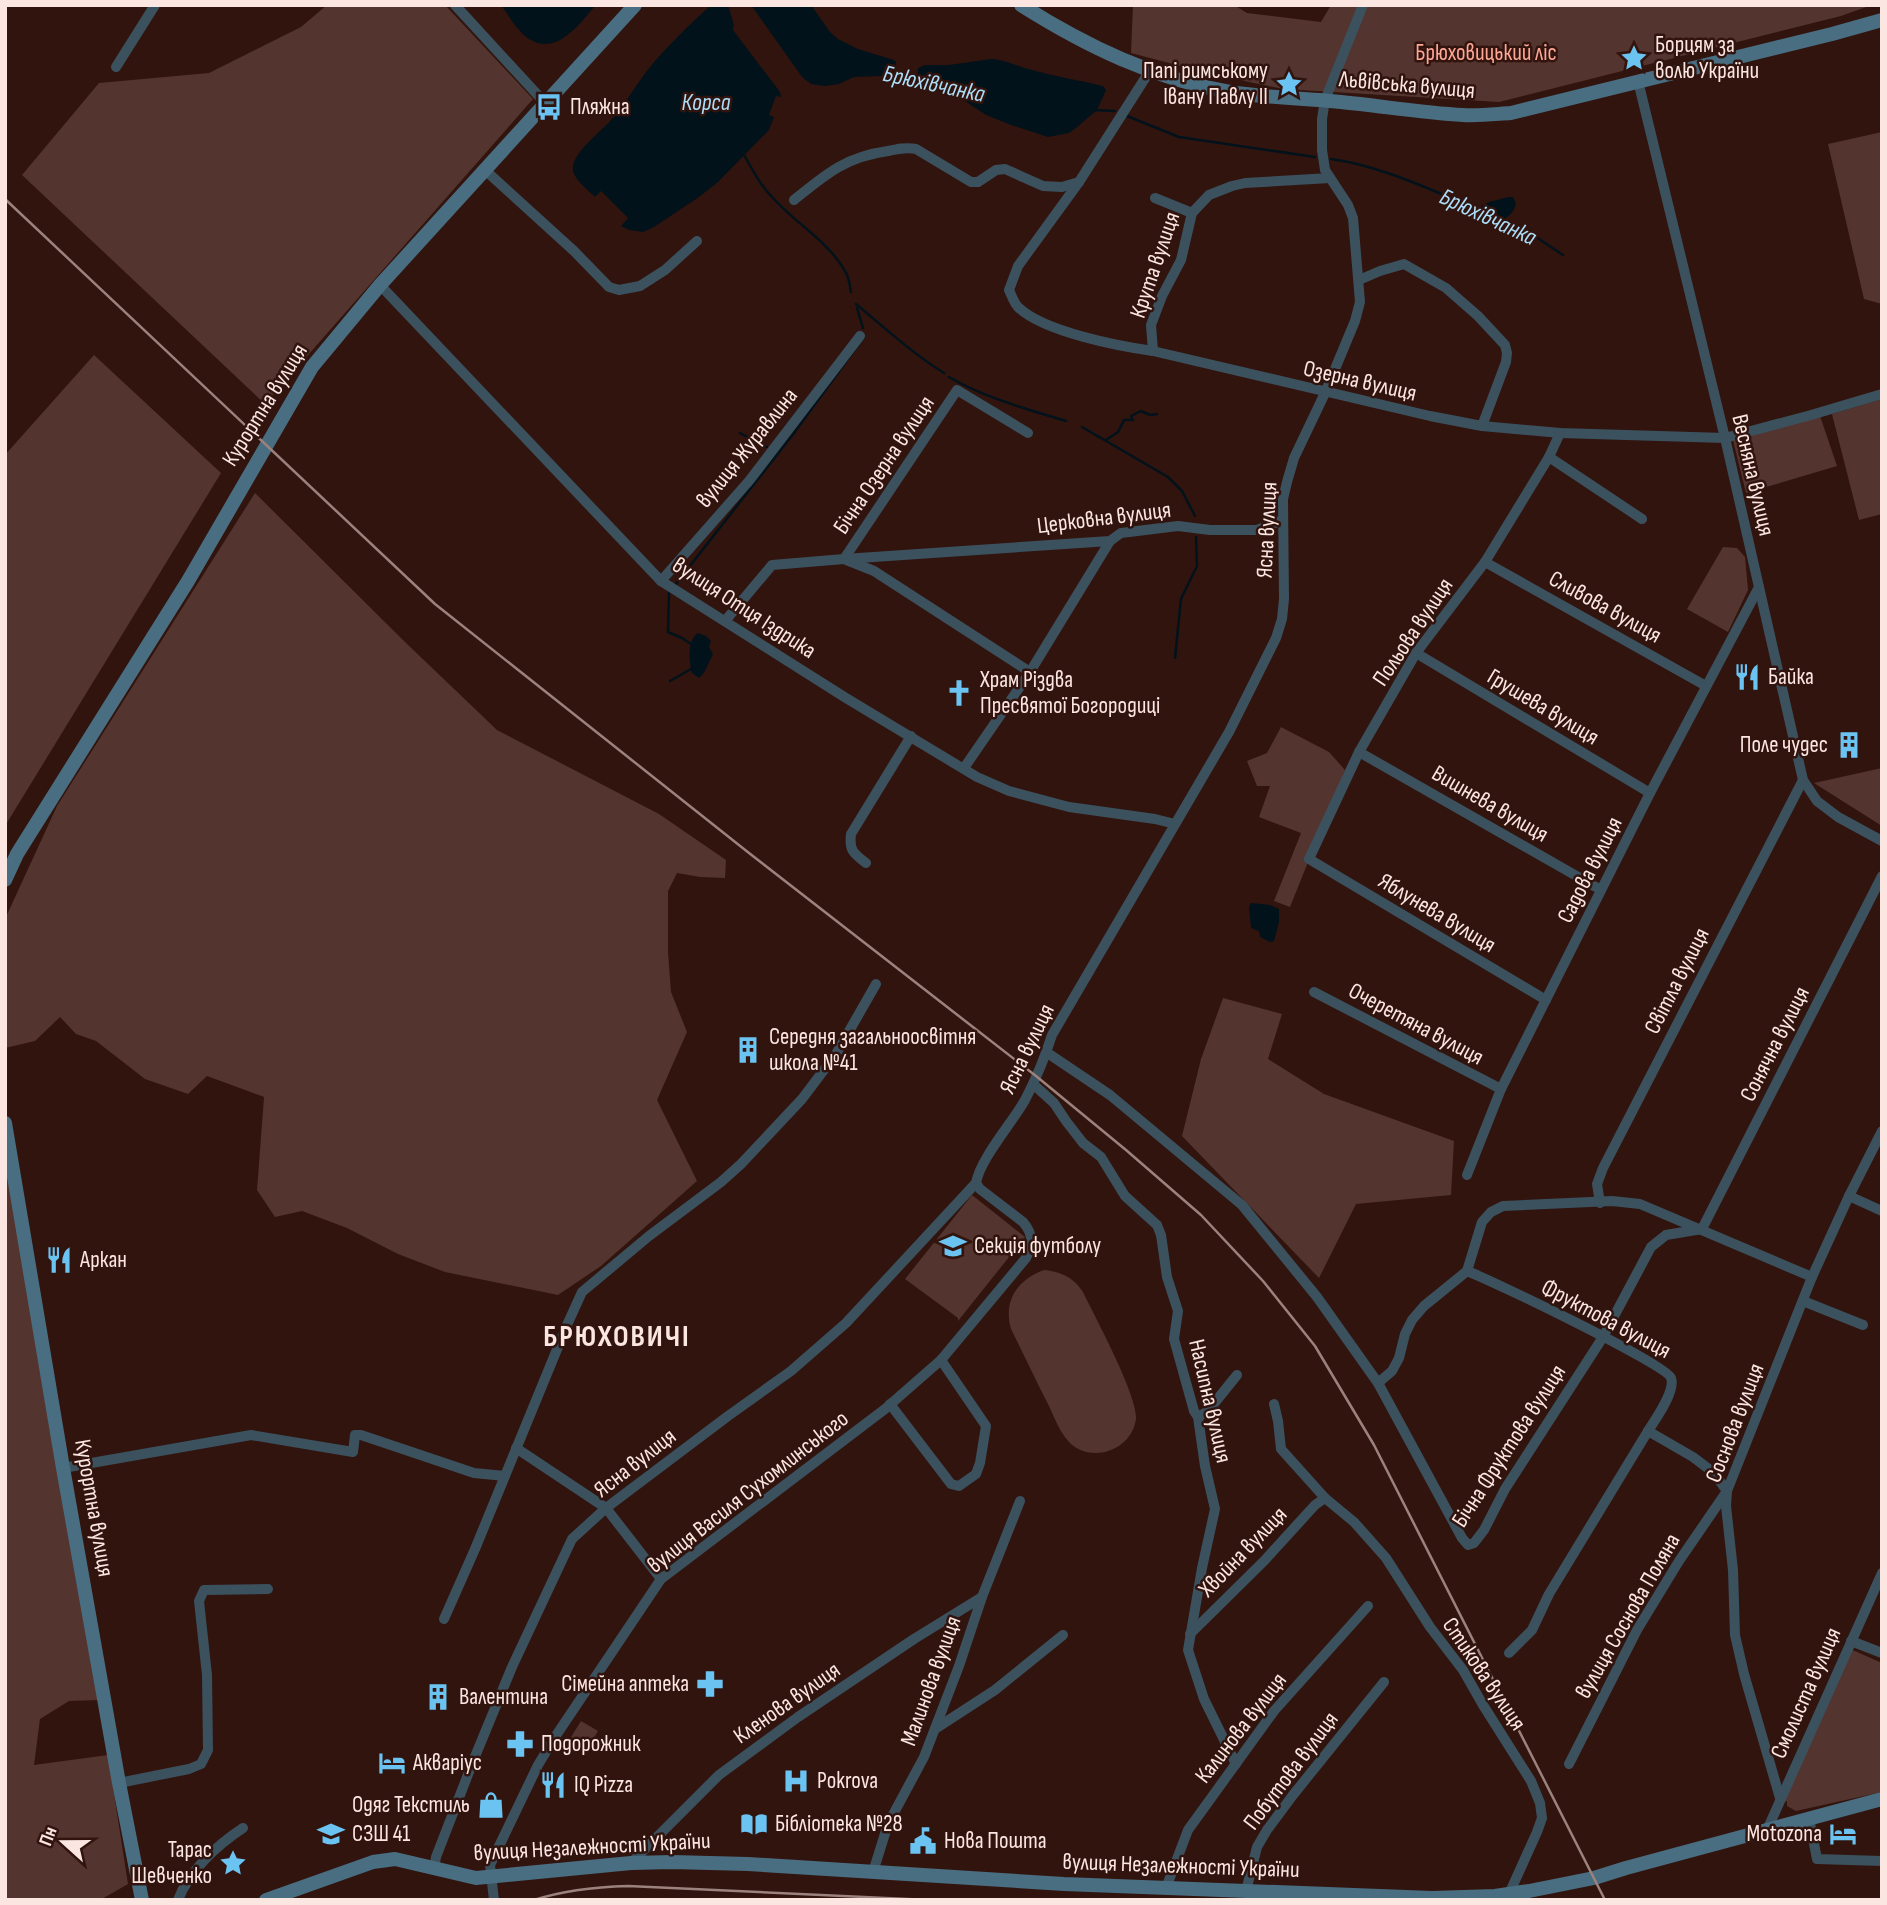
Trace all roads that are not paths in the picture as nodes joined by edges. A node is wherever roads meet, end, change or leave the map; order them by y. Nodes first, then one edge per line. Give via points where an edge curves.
1 (155, 5) edge
2 (455, 5) edge
3 (635, 5) edge
4 (1021, 5) edge
5 (1363, 5) edge
6 (1882, 20) edge
7 (116, 67) dead end
8 (1149, 72) junction
9 (1639, 81) junction
10 (1325, 100) junction
11 (546, 104) junction
12 (485, 170) junction
13 (1330, 178) junction
14 (1079, 182) junction
15 (1156, 198) dead end
16 (794, 200) dead end
17 (1192, 213) junction
18 (697, 241) dead end
19 (1359, 280) junction
20 (380, 285) junction
21 (860, 336) dead end
22 (1153, 351) junction
23 (1325, 393) junction
24 (1882, 394) edge
25 (1482, 425) junction
26 (1028, 433) dead end
27 (1560, 433) junction
28 (1724, 438) junction
29 (1549, 457) junction
30 (1642, 519) dead end
31 (1283, 520) junction
32 (1110, 541) junction
33 (844, 559) junction
34 (1485, 562) junction
35 (661, 580) junction
36 (1759, 587) junction
37 (725, 621) junction
38 (1416, 653) junction
39 (1030, 673) junction
40 (1706, 686) junction
41 (911, 736) junction
42 (1359, 752) junction
43 (964, 768) junction
44 (1803, 780) junction
45 (1650, 793) junction
46 (1175, 824) junction
47 (1882, 841) edge
48 (17, 854) junction
49 (1309, 859) joint
50 (866, 863) dead end
51 (5, 871) edge
52 (1882, 876) edge
53 (5, 880) edge
54 (1601, 890) junction
55 (876, 984) dead end
56 (1314, 992) dead end
57 (1546, 1000) junction
58 (1046, 1052) junction
59 (1033, 1084) junction
60 (1501, 1089) junction
61 (5, 1123) edge
62 (1882, 1131) edge
63 (1467, 1175) dead end
64 (976, 1183) junction
65 (1849, 1196) junction
66 (1600, 1203) junction
67 (1882, 1211) edge
68 (1702, 1229) junction
69 (1467, 1271) junction
70 (1812, 1277) junction
71 (1803, 1301) junction
72 (1863, 1325) dead end
73 (1603, 1337) junction
74 (941, 1360) junction
75 (1237, 1376) dead end
76 (1378, 1384) junction
77 (890, 1404) junction
78 (1274, 1404) dead end
79 (1198, 1417) junction
80 (1648, 1431) junction
81 (516, 1448) junction
82 (64, 1468) junction
83 (505, 1476) junction
84 (1727, 1491) junction
85 (1325, 1498) junction
86 (1020, 1501) dead end
87 (606, 1508) junction
88 (1882, 1573) edge
89 (662, 1579) junction
90 (268, 1589) dead end
91 (982, 1597) junction
92 (1368, 1606) dead end
93 (444, 1619) dead end
94 (1063, 1634) dead end
95 (1190, 1635) junction
96 (1851, 1641) junction
97 (1509, 1653) dead end
98 (1882, 1653) edge
99 (1384, 1682) dead end
100 (934, 1730) junction
101 (1236, 1764) junction
102 (1569, 1764) dead end
103 (119, 1783) junction
104 (1780, 1798) junction
105 (1882, 1799) edge
106 (1809, 1818) junction
107 (243, 1828) dead end
108 (1767, 1830) junction
109 (1882, 1861) edge
110 (631, 1863) junction
111 (434, 1868) junction
112 (873, 1872) junction
113 (491, 1878) junction
114 (1167, 1888) junction
115 (1246, 1891) junction
116 (1508, 1894) junction
117 (142, 1900) edge
118 (178, 1900) edge
119 (266, 1900) edge
120 (494, 1900) edge

1 - 7 street
2 - 11 street
3 - 11 main road, Курортна вулиця
4 - 8 main road, Львівська вулиця via 1066,33
5 - 10 street, Ясна вулиця
6 - 9 main road, Львівська вулиця
8 - 10 main road, Львівська вулиця via 1232,93
8 - 14 street
9 - 10 main road, Львівська вулиця via 1511,113 1465,116
9 - 28 street, Весняна вулиця
10 - 13 street, Ясна вулиця via 1322,150
11 - 12 main road, Курортна вулиця
12 - 18 street via 609,287 640,286
12 - 20 main road, Курортна вулиця
13 - 17 street, Крута вулиця via 1232,186 1209,195
13 - 19 street, Ясна вулиця via 1353,218
14 - 16 street via 1043,186 1005,169 971,182 907,148 847,161
14 - 22 street, Озерна вулиця via 1018,266 1009,290 1017,307 1034,318 1119,346
15 - 17 street
17 - 22 street, Крута вулиця via 1181,260 1151,325
19 - 23 street, Ясна вулиця via 1355,321
19 - 25 street via 1404,264 1446,288 1505,345 1506,362
20 - 35 street, вулиця Отця Іздрика
20 - 48 main road, Курортна вулиця via 312,367 188,581
21 - 35 street, вулиця Журавлина via 749,481
22 - 23 street, Озерна вулиця
23 - 25 street, Озерна вулиця
23 - 31 street, Ясна вулиця via 1294,458 1283,499
24 - 28 street, Озерна вулиця
25 - 27 street, Озерна вулиця
26 - 33 street, Бічна Озерна вулиця via 957,390
27 - 28 street, Озерна вулиця
27 - 29 street, Польова вулиця
28 - 36 street, Весняна вулиця
29 - 30 street
29 - 34 street, Польова вулиця
31 - 32 street, Церковна вулиця via 1257,530 1178,526 1121,533
31 - 46 street, Ясна вулиця via 1284,599 1276,638 1229,732
32 - 33 street, Церковна вулиця
32 - 39 street
33 - 37 street, Церковна вулиця via 772,565
33 - 39 street via 874,571
34 - 38 street, Польова вулиця
34 - 40 street, Сливова вулиця
35 - 37 street, вулиця Отця Іздрика
36 - 40 street, Садова вулиця
36 - 44 street, Весняна вулиця
37 - 41 street, вулиця Отця Іздрика
38 - 42 street, Польова вулиця
38 - 45 street, Грушева вулиця
39 - 43 street
40 - 45 street, Садова вулиця
41 - 43 street, вулиця Отця Іздрика
41 - 50 street via 850,834 855,855
42 - 49 street, Польова вулиця
42 - 54 street, Вишнева вулиця
43 - 46 street, вулиця Отця Іздрика via 1009,791 1069,807
44 - 47 street, Весняна вулиця via 1817,802
44 - 66 street, Світла вулиця via 1603,1168 1597,1184
45 - 54 street, Садова вулиця
46 - 58 street, Ясна вулиця
48 - 51 street
48 - 53 main road, Курортна вулиця
49 - 57 street, Яблунева вулиця
52 - 68 street, Сонячна вулиця
54 - 57 street, Садова вулиця
55 - 81 street via 819,1079 766,1138 722,1182 582,1292
56 - 60 street, Очеретяна вулиця
57 - 60 street, Садова вулиця
58 - 59 street, Ясна вулиця
58 - 76 street via 1110,1095 1242,1205 1318,1297
59 - 64 street, Ясна вулиця
59 - 79 street, Насипна вулиця via 1054,1103 1083,1143 1101,1157 1125,1196 1157,1225 1178,1311 1174,1339
60 - 63 street, Садова вулиця
61 - 82 main road, Курортна вулиця
62 - 65 street, Соснова вулиця
64 - 74 street, вулиця Василя Сухомлинського via 1023,1222 1032,1247
64 - 87 street, Ясна вулиця via 846,1323 791,1371
65 - 67 street
65 - 70 street, Соснова вулиця
66 - 68 street via 1640,1204
66 - 69 street via 1503,1206 1491,1212 1482,1222
68 - 70 street
68 - 73 street, Бічна Фруктова вулиця via 1666,1235 1651,1247
69 - 73 street, Фруктова вулиця
69 - 76 street via 1412,1320 1399,1358
70 - 71 street, Соснова вулиця
71 - 72 street
71 - 84 street, Соснова вулиця
73 - 76 street, Бічна Фруктова вулиця via 1505,1489 1484,1530 1468,1545
73 - 80 street, Фруктова вулиця via 1657,1365 1673,1380
74 - 77 street, вулиця Василя Сухомлинського
74 - 77 street via 986,1426 976,1474 959,1486 951,1484
75 - 79 street
77 - 89 street, вулиця Василя Сухомлинського
78 - 85 street, Стикова вулиця via 1281,1449
79 - 95 street, Насипна вулиця via 1215,1508
80 - 84 street via 1693,1457
80 - 97 street, Фруктова вулиця via 1532,1630
81 - 83 street
81 - 87 street
82 - 83 street via 251,1435 353,1452 355,1435 361,1435 474,1473
82 - 103 main road, Курортна вулиця
83 - 93 street
84 - 102 street, вулиця Соснова Поляна via 1637,1630
84 - 104 street, Соснова вулиця via 1735,1636
85 - 95 street, Хвойна вулиця
85 - 116 street, Стикова вулиця via 1386,1558 1463,1670 1531,1781 1542,1818
86 - 91 street, Малинова вулиця
87 - 89 street
87 - 111 street, Ясна вулиця via 572,1539 498,1702
88 - 96 street, Смолиста вулиця
89 - 113 street, вулиця Василя Сухомлинського via 538,1765 490,1865
90 - 103 street via 204,1591 199,1601 208,1751 201,1764
91 - 100 street, Малинова вулиця
91 - 110 street, Кленова вулиця via 719,1775
92 - 101 street, Калинова вулиця via 1274,1711
94 - 100 street via 995,1690
95 - 101 street, Насипна вулиця via 1188,1650 1204,1699
96 - 98 street
96 - 104 street, Смолиста вулиця
99 - 115 street, Побутова вулиця via 1267,1830 1257,1847
100 - 112 street, Малинова вулиця via 888,1825
101 - 114 street, Калинова вулиця via 1188,1830
103 - 117 main road, Курортна вулиця
104 - 108 street, Смолиста вулиця
105 - 106 main road, вулиця Незалежності України
106 - 108 main road, вулиця Незалежності України
106 - 109 street via 1817,1859
107 - 118 street via 204,1861
108 - 116 main road, вулиця Незалежності України via 1594,1878
110 - 112 main road, вулиця Незалежності України
110 - 113 main road, вулиця Незалежності України
111 - 113 main road, вулиця Незалежності України
111 - 119 main road, вулиця Незалежності України via 395,1859 373,1862
112 - 114 main road, вулиця Незалежності України
113 - 120 street
114 - 115 main road, вулиця Незалежності України
115 - 116 main road, вулиця Незалежності України via 1432,1898

